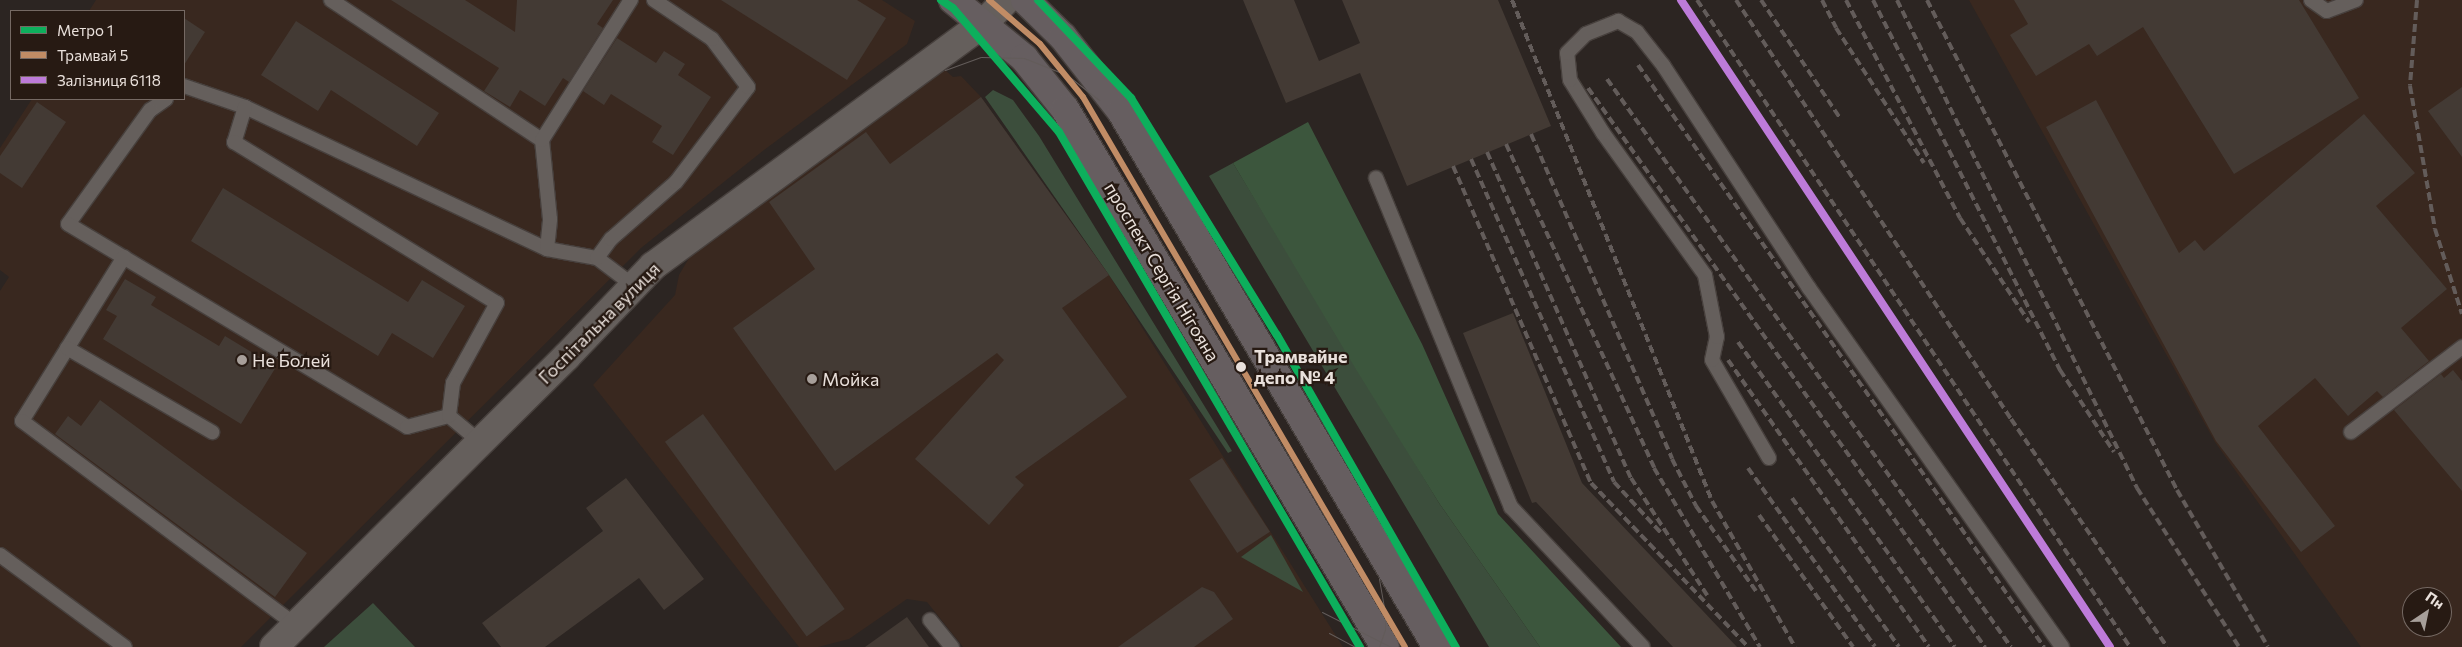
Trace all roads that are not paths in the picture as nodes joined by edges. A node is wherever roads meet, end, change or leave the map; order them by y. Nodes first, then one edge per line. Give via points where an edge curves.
1 (330, 0) edge
2 (631, 0) edge
3 (654, 0) edge
4 (953, 0) edge
5 (1006, 0) edge
6 (1024, 0) edge
7 (2311, 0) edge
8 (2356, 0) edge
9 (984, 23) junction
10 (185, 86) edge
11 (165, 100) edge
12 (245, 107) junction
13 (542, 140) junction
14 (1376, 178) dead end
15 (547, 249) junction
16 (124, 258) junction
17 (597, 258) junction
18 (634, 286) junction
19 (2462, 347) edge
20 (67, 348) junction
21 (449, 416) junction
22 (212, 432) dead end
23 (2351, 432) dead end
24 (480, 442) junction
25 (1769, 458) dead end
26 (0, 555) edge
27 (930, 620) dead end
28 (296, 625) junction
29 (125, 647) edge
30 (274, 647) edge
31 (952, 647) edge
32 (1385, 647) edge
33 (1437, 647) edge
34 (1643, 647) edge
35 (2062, 647) edge

1 - 13 lane
2 - 13 lane
3 - 17 lane via 712,39 748,86 676,182 611,239
4 - 9 highway, проспект Сергія Нігояна
5 - 9 street, Госпітальна вулиця
6 - 33 highway via 1063,38 1122,111
7 - 8 lane via 2327,10
9 - 18 street, Госпітальна вулиця via 653,266
9 - 32 highway, проспект Сергія Нігояна via 1024,58 1065,110
10 - 12 lane
11 - 16 lane via 150,110 68,224
12 - 15 lane
12 - 21 lane via 234,142 497,303 453,382
13 - 15 lane via 550,219
14 - 34 lane via 1511,507
15 - 17 lane
16 - 20 lane
16 - 21 lane via 407,427
17 - 18 lane
18 - 24 street, Госпітальна вулиця
19 - 23 lane
20 - 22 lane
20 - 28 lane via 22,421
21 - 24 lane
24 - 28 street, Госпітальна вулиця
25 - 35 lane via 1712,360 1717,337 1704,275 1608,142 1570,80 1567,53 1586,34 1618,21 1637,32 1663,65 1809,288
26 - 29 lane
27 - 31 lane
28 - 30 street, Госпітальна вулиця

